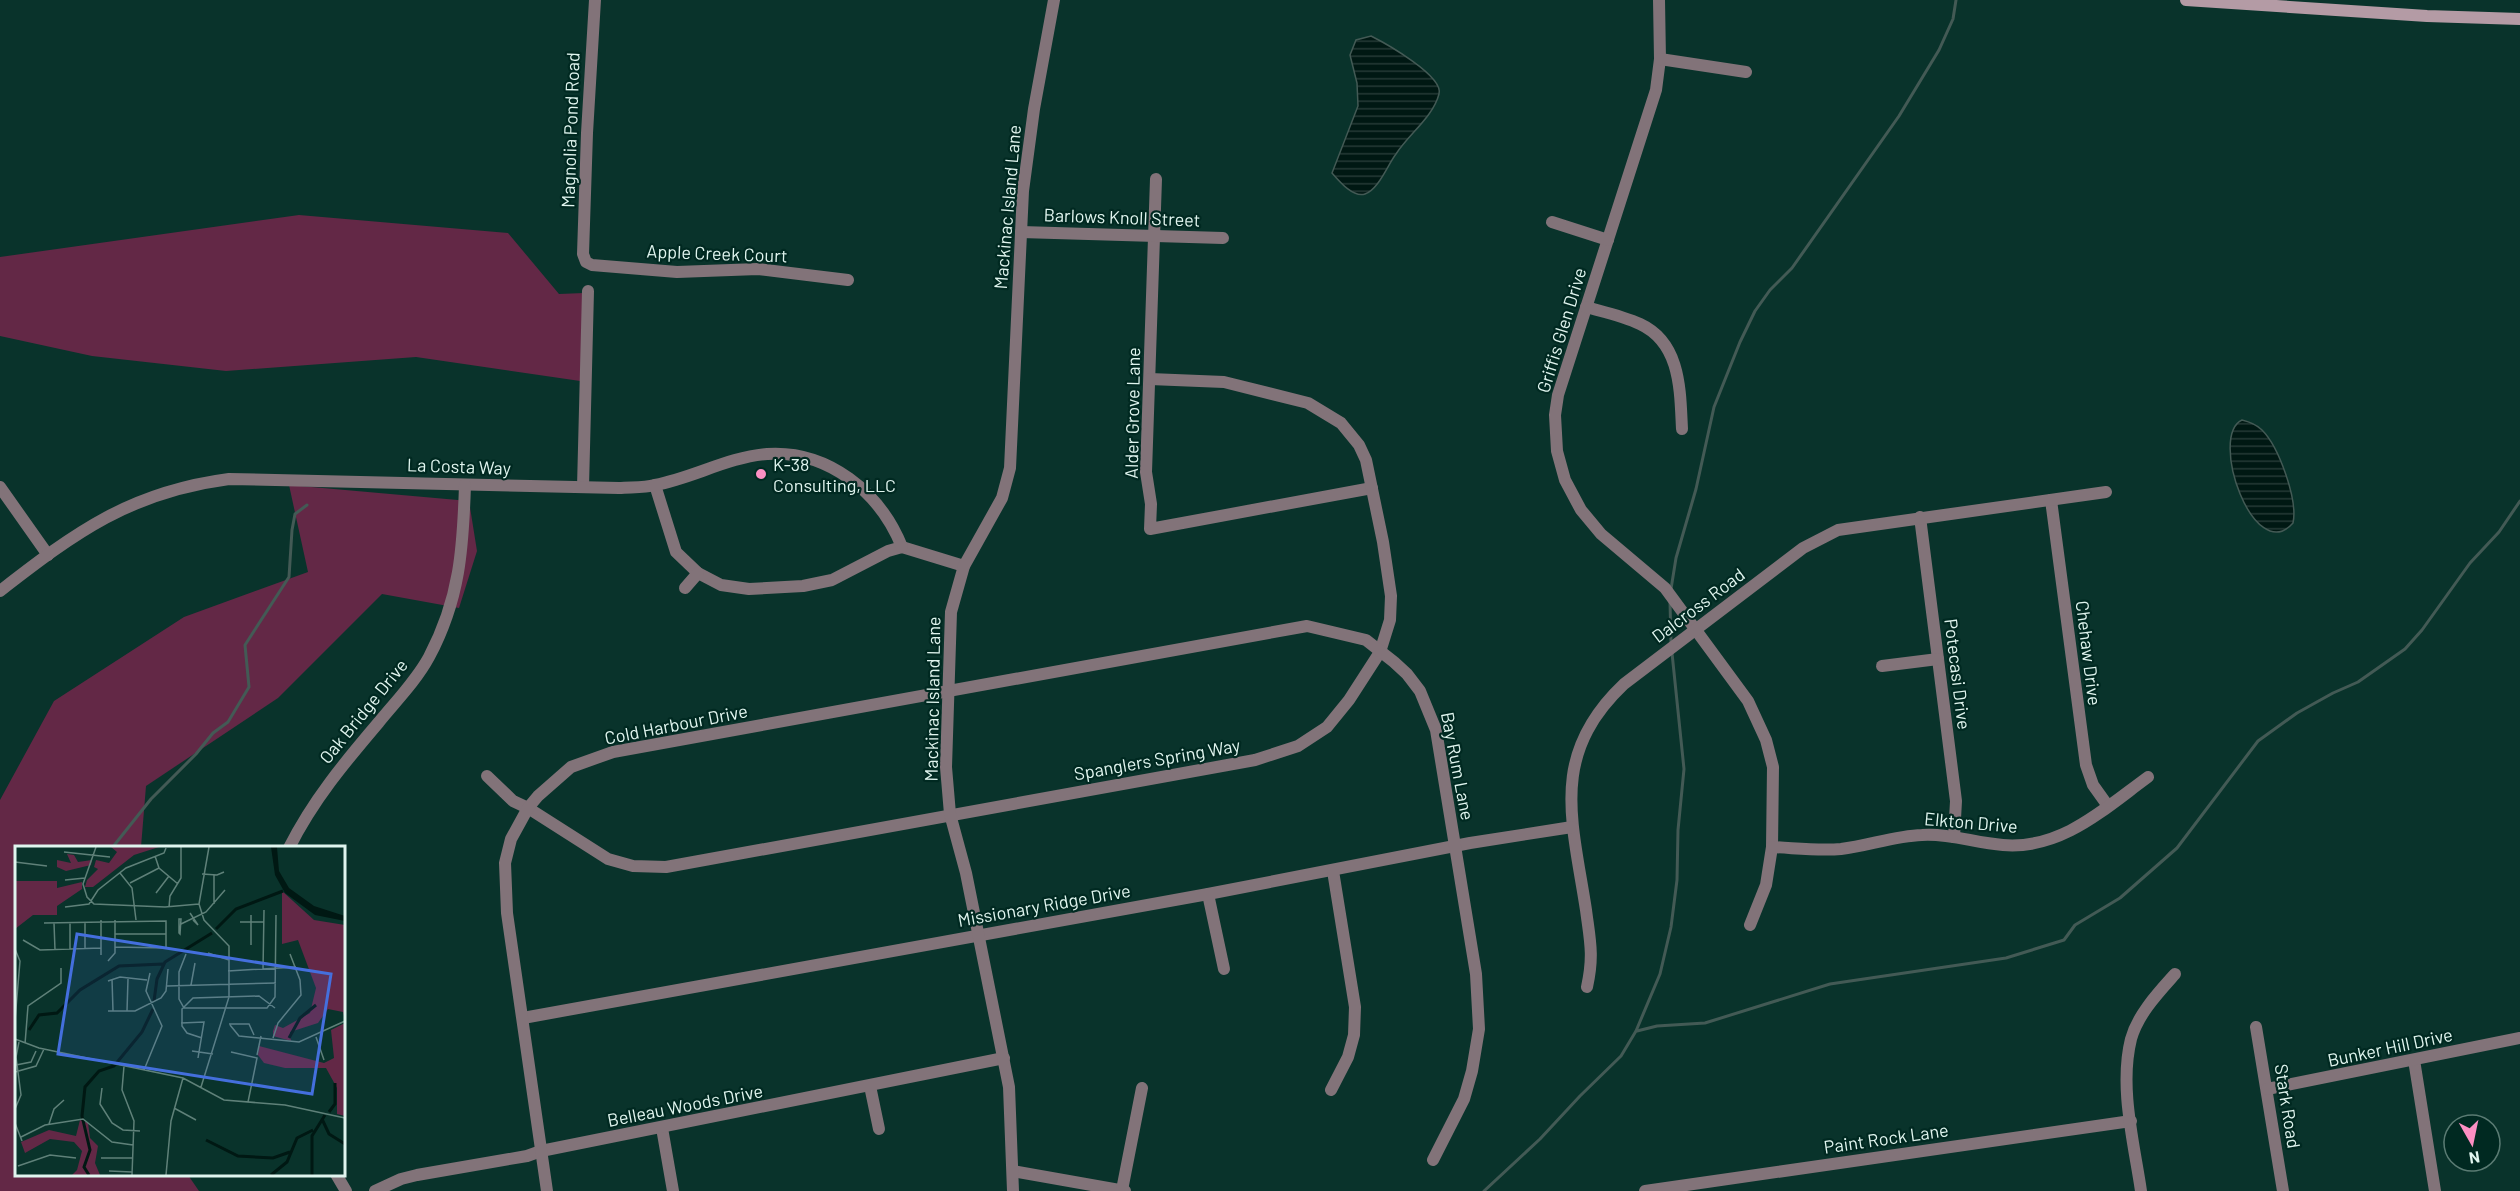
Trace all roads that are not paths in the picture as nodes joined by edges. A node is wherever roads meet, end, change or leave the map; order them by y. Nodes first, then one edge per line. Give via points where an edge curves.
1 (595, 0) edge
2 (1054, 0) edge
3 (1659, 0) edge
4 (2186, 0) edge
5 (2520, 19) edge
6 (1660, 59) junction
7 (1746, 72) dead end
8 (1156, 179) dead end
9 (1552, 222) dead end
10 (1021, 232) junction
11 (1154, 236) junction
12 (1223, 238) dead end
13 (1608, 240) junction
14 (586, 262) joint
15 (848, 280) dead end
16 (588, 291) dead end
17 (1586, 307) junction
18 (1150, 379) junction
19 (1682, 429) dead end
20 (465, 485) junction
21 (655, 485) junction
22 (0, 487) edge
23 (583, 487) junction
24 (1372, 488) junction
25 (2106, 492) dead end
26 (2051, 500) junction
27 (1920, 517) junction
28 (902, 547) junction
29 (48, 555) junction
30 (964, 566) junction
31 (698, 573) junction
32 (685, 588) dead end
33 (0, 591) edge
34 (1695, 630) junction
35 (1380, 652) junction
36 (1938, 659) junction
37 (1882, 666) dead end
38 (948, 690) junction
39 (487, 776) dead end
40 (2148, 777) dead end
41 (2108, 806) junction
42 (528, 808) junction
43 (950, 814) junction
44 (1572, 827) junction
45 (1954, 837) junction
46 (290, 846) edge
47 (1455, 846) junction
48 (1772, 847) junction
49 (1334, 871) junction
50 (1208, 894) junction
51 (1750, 925) dead end
52 (977, 935) junction
53 (1224, 969) dead end
54 (2175, 974) dead end
55 (1587, 987) dead end
56 (523, 1018) junction
57 (2256, 1027) dead end
58 (2520, 1038) edge
59 (1004, 1058) junction
60 (2414, 1060) junction
61 (870, 1086) junction
62 (1142, 1088) dead end
63 (2267, 1089) junction
64 (1331, 1090) dead end
65 (2131, 1121) junction
66 (662, 1128) junction
67 (879, 1129) dead end
68 (541, 1151) junction
69 (1434, 1160) dead end
70 (1013, 1171) junction
71 (337, 1176) edge
72 (1124, 1190) edge
73 (346, 1191) edge
74 (375, 1191) edge
75 (547, 1191) edge
76 (674, 1191) edge
77 (1013, 1191) edge
78 (1646, 1191) edge
79 (2141, 1191) edge
80 (2283, 1191) edge
81 (2435, 1191) edge

1 - 14 street, Magnolia Pond Road via 587,134 583,254
2 - 10 street, Mackinac Island Lane via 1034,109
3 - 6 street, Griffis Glen Drive
4 - 5 street
6 - 7 street
6 - 13 street, Griffis Glen Drive via 1656,90
8 - 11 street, Alder Grove Lane
9 - 13 street
10 - 11 street, Barlows Knoll Street
10 - 30 street, Mackinac Island Lane via 1010,468 1002,498
11 - 12 street, Barlows Knoll Street
11 - 18 street, Alder Grove Lane
13 - 17 street, Griffis Glen Drive
14 - 15 street, Apple Creek Court via 677,272 758,269
16 - 23 street
17 - 19 street via 1641,324 1664,343 1678,372
17 - 34 street, Griffis Glen Drive via 1558,395 1555,433 1561,467 1590,523 1665,588
18 - 24 street, Spanglers Spring Way via 1224,382 1321,409 1341,423 1359,446
18 - 24 street, Alder Grove Lane via 1146,472 1150,529
20 - 23 street, La Costa Way
20 - 29 street, La Costa Way via 263,478 204,482 132,503
20 - 46 street, Oak Bridge Drive via 457,586 429,658 324,788
21 - 23 street, La Costa Way
21 - 28 street, La Costa Way via 741,459 766,454 795,455 825,464 851,478 875,499 893,524
21 - 31 street via 676,552
22 - 29 street
24 - 35 street, Spanglers Spring Way via 1391,596 1390,620
25 - 26 street, Dalcross Road
26 - 27 street, Dalcross Road
26 - 41 street, Chehaw Drive via 2086,765
27 - 34 street, Dalcross Road via 1838,530 1803,548
27 - 36 street, Potecasi Drive
28 - 30 street
28 - 31 street via 832,580 803,586 749,589 721,585
29 - 33 street, La Costa Way
30 - 38 street, Mackinac Island Lane via 951,612
31 - 32 street
34 - 44 street, Dalcross Road via 1624,684 1597,712 1579,747 1573,770
34 - 48 street, Griffis Glen Drive via 1748,701 1766,740 1773,767
35 - 38 street, Bay Rum Lane via 1366,640 1307,626
35 - 43 street, Spanglers Spring Way via 1327,727 1285,752
35 - 47 street, Bay Rum Lane via 1414,682 1433,720
36 - 37 street
36 - 45 street, Potecasi Drive via 1956,801
38 - 42 street, Cold Harbour Drive via 613,752 571,767
38 - 43 street, Mackinac Island Lane via 946,767
39 - 42 street, Spanglers Spring Way via 513,801
40 - 41 street, Elkton Drive
41 - 45 street, Elkton Drive via 2070,832 2037,844 2004,845
42 - 43 street, Spanglers Spring Way via 608,859 633,866 666,867
42 - 56 street, Cold Harbour Drive via 511,839 505,863 507,913
43 - 52 street, Mackinac Island Lane
44 - 47 street, Missionary Ridge Drive
44 - 55 street, Dalcross Road via 1592,950
45 - 48 street, Elkton Drive via 1908,836 1843,849
47 - 49 street, Missionary Ridge Drive
47 - 69 street, Bay Rum Lane via 1476,974 1479,1029 1464,1099
48 - 51 street, Griffis Glen Drive via 1766,885
49 - 50 street, Missionary Ridge Drive
49 - 64 street via 1355,1006 1348,1057
50 - 52 street, Missionary Ridge Drive
50 - 53 street
52 - 56 street, Missionary Ridge Drive
52 - 59 street, Mackinac Island Lane
54 - 65 street via 2150,1003 2132,1037 2127,1067
56 - 68 street, Cold Harbour Drive
57 - 63 street, Stark Road
58 - 60 street, Bunker Hill Drive
59 - 61 street, Belleau Woods Drive
59 - 70 street, Mackinac Island Lane via 1011,1104
60 - 63 street, Bunker Hill Drive
60 - 81 street
61 - 66 street, Belleau Woods Drive
61 - 67 street
62 - 72 street
63 - 80 street, Stark Road
65 - 78 street, Paint Rock Lane
65 - 79 street
66 - 68 street, Belleau Woods Drive
66 - 76 street
68 - 74 street, Belleau Woods Drive via 417,1175
68 - 75 street, Cold Harbour Drive
70 - 72 street
70 - 77 street, Mackinac Island Lane
71 - 73 street

